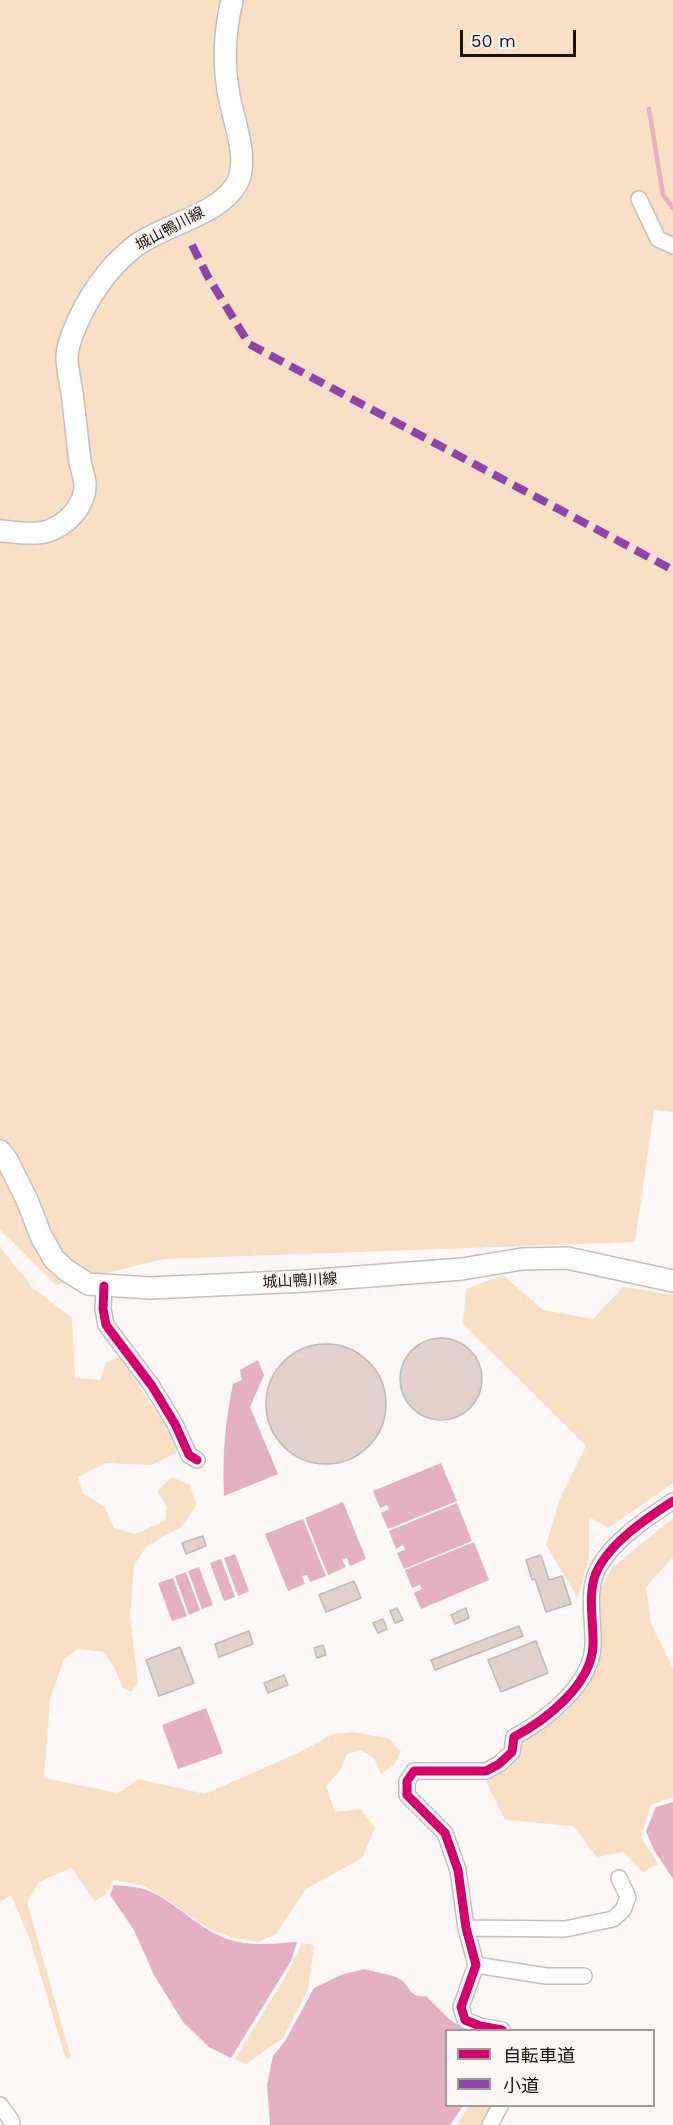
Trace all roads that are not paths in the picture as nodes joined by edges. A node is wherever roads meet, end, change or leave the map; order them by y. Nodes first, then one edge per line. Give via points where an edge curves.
1 (232, 0) edge
2 (639, 199) dead end
3 (673, 246) edge
4 (0, 531) edge
5 (0, 1151) edge
6 (673, 1281) edge
7 (104, 1286) junction
8 (197, 1460) dead end
9 (673, 1501) edge
10 (619, 1878) dead end
11 (466, 1928) junction
12 (476, 1965) junction
13 (584, 1976) dead end
14 (493, 2029) edge
15 (0, 2105) edge
16 (499, 2107) edge
17 (12, 2125) edge
18 (490, 2125) edge

1 - 4 main road, 城山鴨川線 via 224,54 242,155 238,181 213,206 134,246 98,285 83,309 67,357 84,494 75,512 61,526 43,532
2 - 3 street via 658,239
5 - 7 main road, 城山鴨川線 via 54,1259 88,1284
6 - 7 main road, 城山鴨川線 via 556,1258 305,1281 150,1288
7 - 8 street via 105,1325 152,1386 189,1455
9 - 11 street via 644,1519 613,1548 596,1573 592,1596 593,1648 588,1668 573,1691 536,1725 514,1737 512,1752 499,1764 486,1771 414,1771 407,1781 407,1795 445,1833 458,1870
10 - 11 street via 628,1897 614,1919 565,1929
11 - 12 street
12 - 13 street via 546,1976
12 - 14 street via 461,2007 465,2020
15 - 17 street
16 - 18 street

